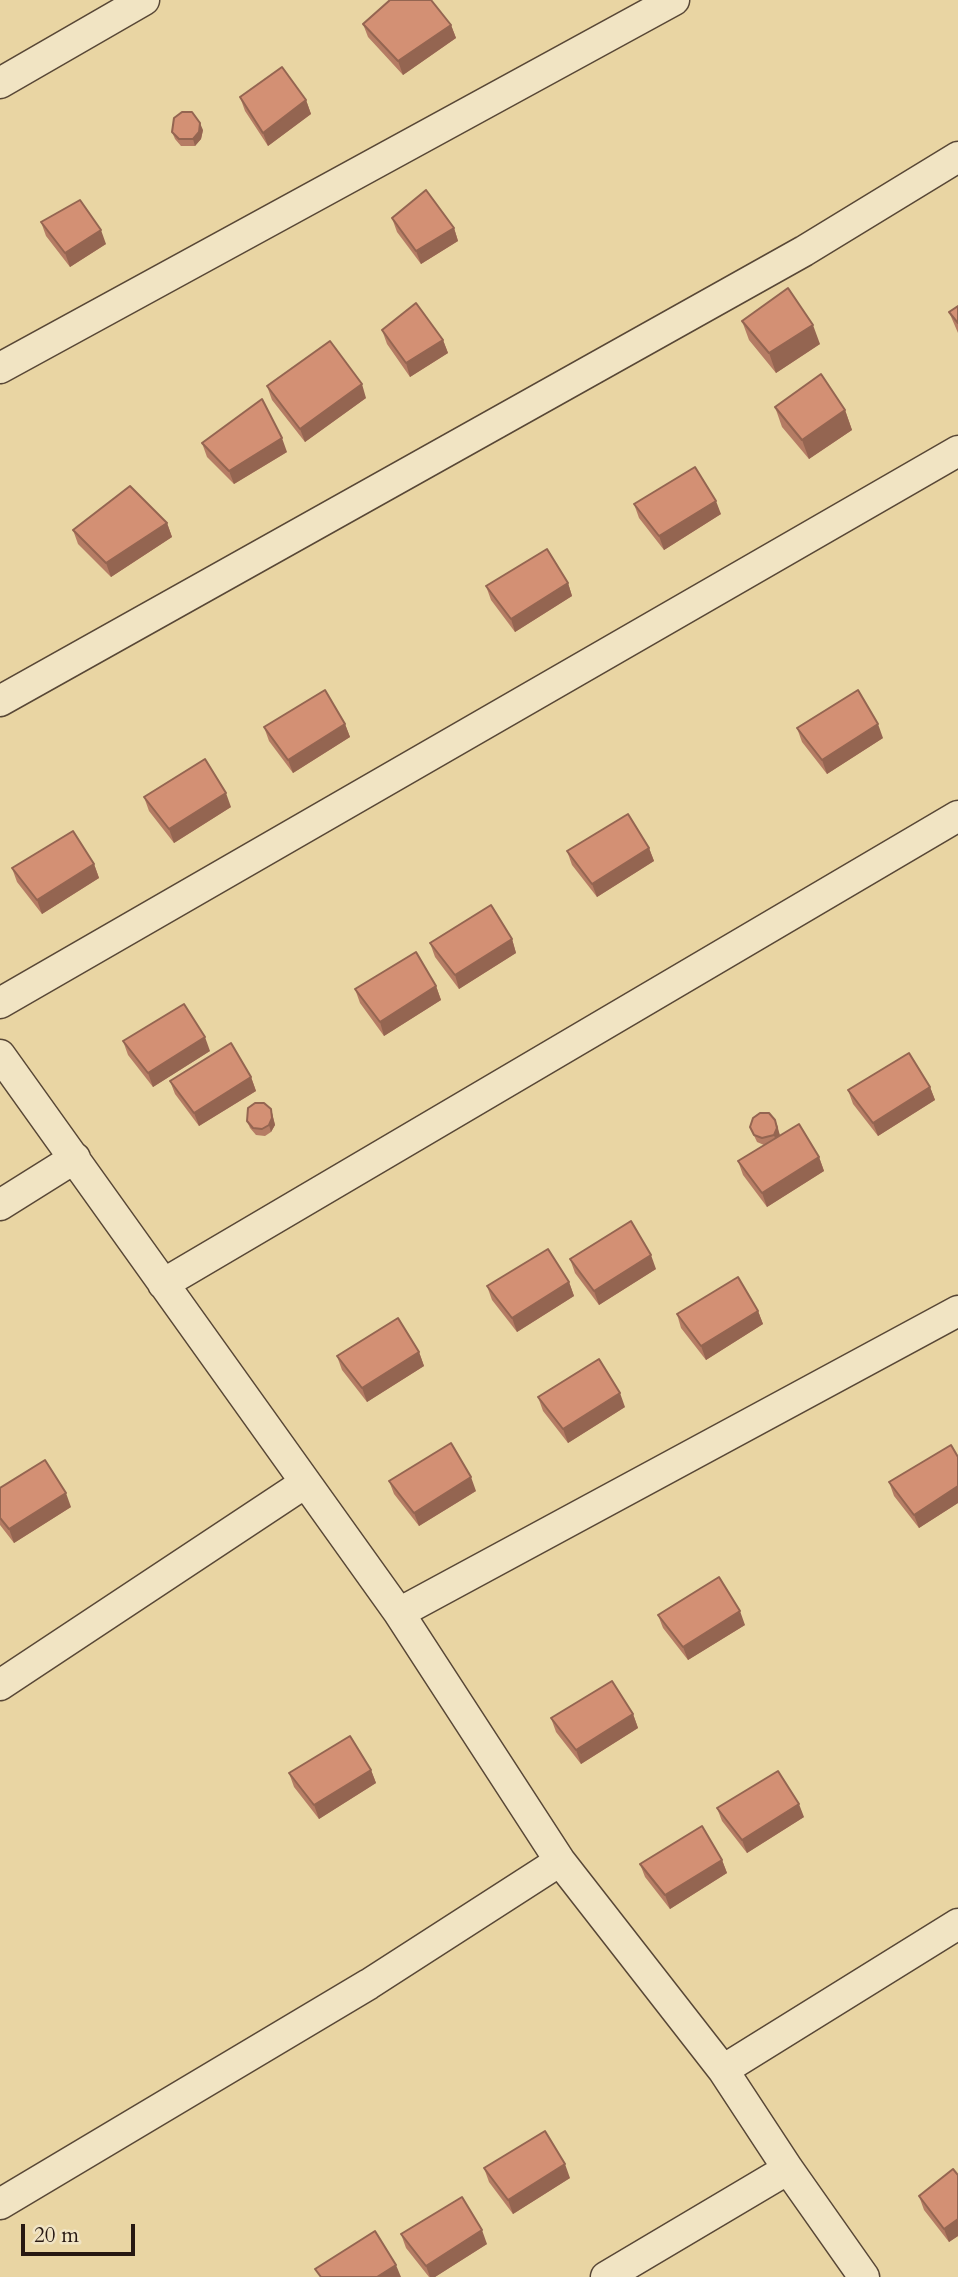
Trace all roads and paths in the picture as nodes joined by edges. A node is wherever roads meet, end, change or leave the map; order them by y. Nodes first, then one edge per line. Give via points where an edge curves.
1 (144, 0) edge
2 (674, 0) edge
3 (0, 83) edge
4 (958, 156) edge
5 (0, 368) edge
6 (958, 451) edge
7 (0, 702) edge
8 (958, 816) edge
9 (0, 1003) edge
10 (0, 1055) edge
11 (75, 1158) junction
12 (0, 1205) edge
13 (163, 1284) junction
14 (958, 1311) edge
15 (305, 1483) junction
16 (399, 1613) junction
17 (0, 1685) edge
18 (560, 1861) junction
19 (958, 1924) edge
20 (723, 2070) junction
21 (788, 2169) junction
22 (0, 2204) edge
23 (606, 2277) edge
24 (864, 2277) edge

1 - 3 street
2 - 5 street
4 - 7 street via 804,251
6 - 9 street
8 - 13 street
10 - 11 street
11 - 12 street
11 - 13 street
13 - 15 street
14 - 16 street
15 - 16 street
15 - 17 street
16 - 18 street
18 - 20 street
18 - 22 street via 369,1984
19 - 20 street
20 - 21 street
21 - 23 street
21 - 24 street

